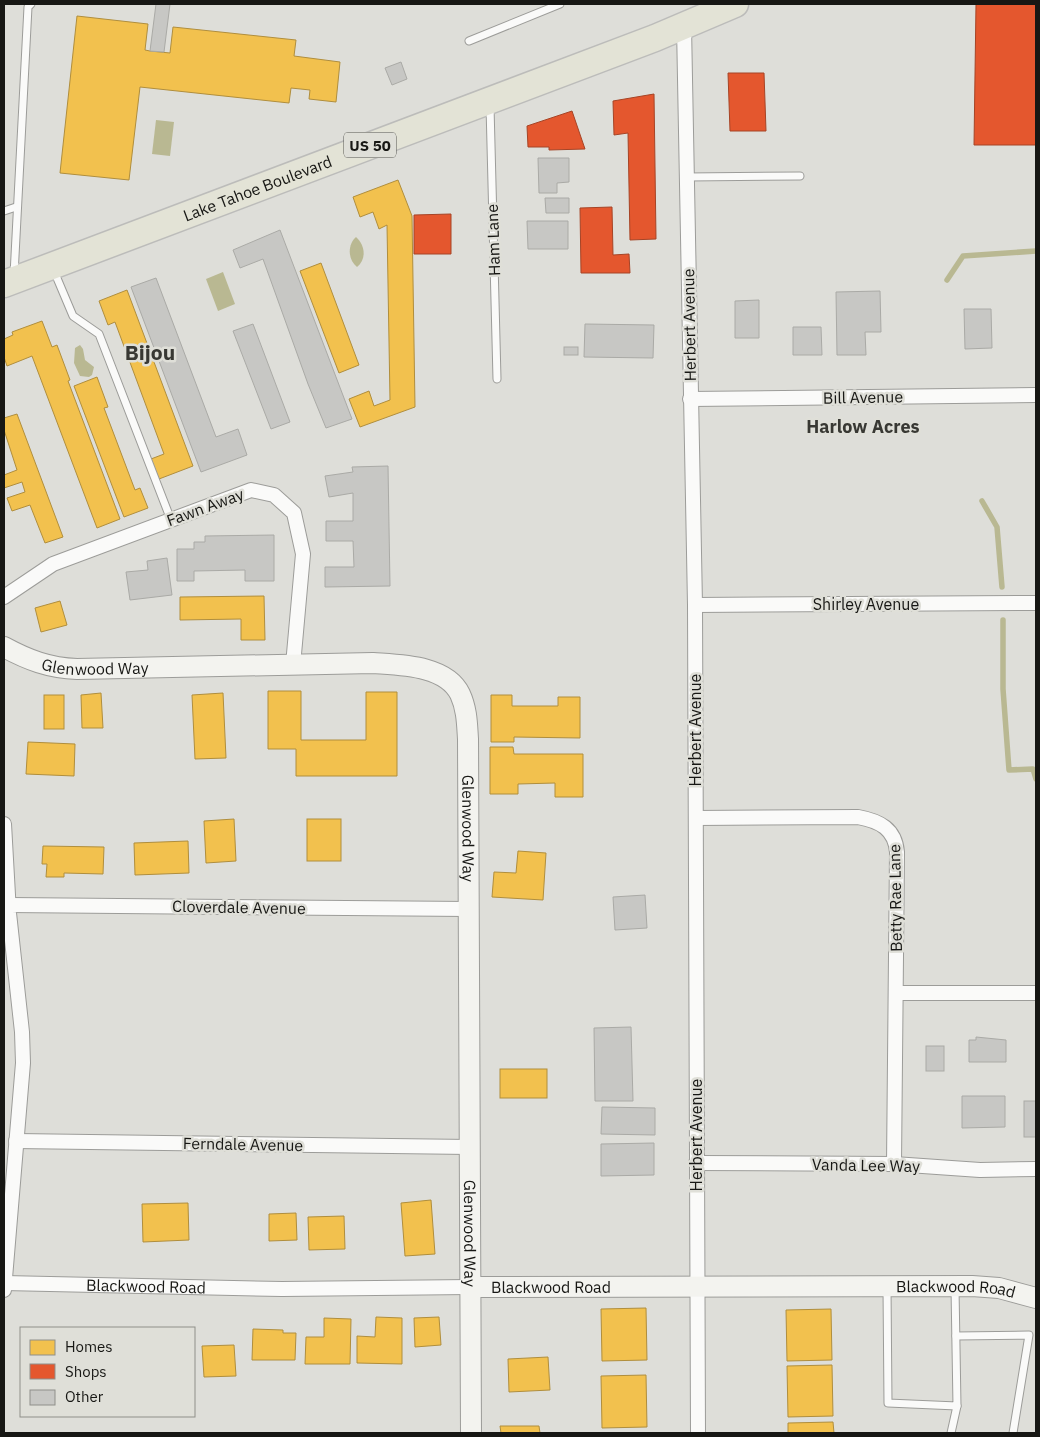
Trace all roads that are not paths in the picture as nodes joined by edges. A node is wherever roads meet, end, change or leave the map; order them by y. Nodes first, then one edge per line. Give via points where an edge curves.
1 (31, 4) edge
2 (560, 4) edge
3 (736, 4) edge
4 (694, 19) junction
5 (470, 41) dead end
6 (490, 101) junction
7 (800, 176) dead end
8 (687, 177) junction
9 (16, 207) junction
10 (4, 211) edge
11 (52, 266) junction
12 (8, 282) edge
13 (497, 379) dead end
14 (1036, 396) edge
15 (690, 399) junction
16 (171, 520) junction
17 (4, 597) edge
18 (1036, 603) edge
19 (695, 605) junction
20 (4, 647) edge
21 (293, 665) junction
22 (696, 818) junction
23 (4, 824) edge
24 (8, 905) junction
25 (469, 909) junction
26 (896, 993) junction
27 (1036, 993) edge
28 (16, 1141) junction
29 (470, 1148) junction
30 (696, 1163) junction
31 (894, 1164) junction
32 (1036, 1169) edge
33 (4, 1283) edge
34 (888, 1285) junction
35 (696, 1286) junction
36 (955, 1286) junction
37 (470, 1287) junction
38 (4, 1290) edge
39 (1036, 1298) edge
40 (956, 1336) junction
41 (957, 1406) junction
42 (471, 1433) edge
43 (698, 1433) edge
44 (951, 1433) edge
45 (1013, 1433) edge

1 - 9 lane via 28,7
2 - 5 lane
3 - 4 highway, Lake Tahoe Boulevard / US 50
4 - 6 highway, Lake Tahoe Boulevard / US 50
4 - 8 street, Herbert Avenue
6 - 11 highway, Lake Tahoe Boulevard / US 50
6 - 13 lane, Ham Lane
7 - 8 lane
8 - 15 street, Herbert Avenue
9 - 10 lane
9 - 12 lane
11 - 12 highway, Lake Tahoe Boulevard / US 50
11 - 16 lane via 72,316 99,334
14 - 15 street, Bill Avenue
15 - 19 street, Herbert Avenue
16 - 17 street, Fawn Away via 53,564
16 - 21 street, Fawn Away via 251,490 274,495 294,513 303,554
18 - 19 street, Shirley Avenue
19 - 22 street, Herbert Avenue
20 - 21 street, Glenwood Way via 54,668
21 - 25 street, Glenwood Way via 403,665 447,679 459,692 466,712 468,739
22 - 26 street, Betty Rae Lane via 858,817 887,828 896,842 897,852
22 - 30 street, Herbert Avenue
23 - 24 street
24 - 25 street, Cloverdale Avenue
24 - 28 street via 22,1032 23,1063
25 - 29 street, Glenwood Way
26 - 27 street
26 - 31 street, Betty Rae Lane
28 - 29 street, Ferndale Avenue
28 - 33 street
29 - 37 street, Glenwood Way
30 - 31 street, Vanda Lee Way
30 - 35 street, Herbert Avenue
31 - 32 street, Vanda Lee Way via 980,1170
33 - 37 street, Blackwood Road via 282,1289
33 - 38 street
34 - 35 street, Blackwood Road
34 - 36 street, Blackwood Road
34 - 41 lane via 888,1403
35 - 37 street, Blackwood Road
35 - 43 street, Herbert Avenue
36 - 39 street, Blackwood Road via 999,1288
36 - 40 lane
37 - 42 street, Glenwood Way
40 - 41 lane
40 - 45 lane via 1029,1335
41 - 44 lane

